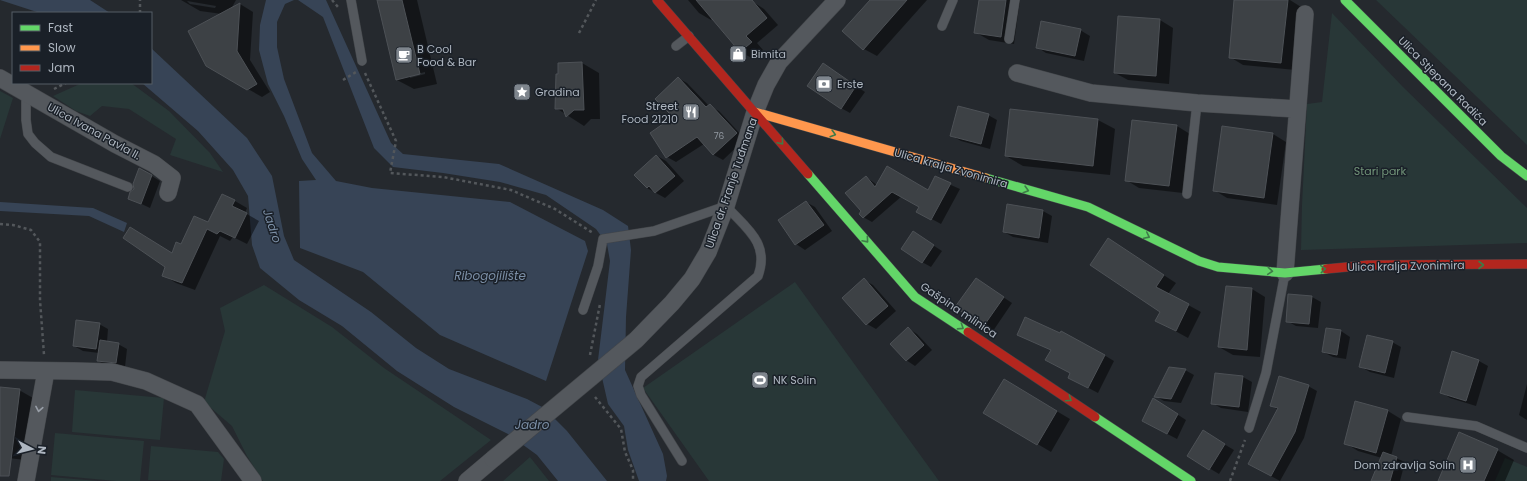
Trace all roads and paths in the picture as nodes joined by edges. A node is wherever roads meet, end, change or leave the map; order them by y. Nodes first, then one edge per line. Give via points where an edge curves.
1 (140, 0) edge
2 (351, 0) edge
3 (596, 0) edge
4 (657, 0) edge
5 (837, 0) edge
6 (953, 0) edge
7 (1015, 0) edge
8 (1345, 0) edge
9 (140, 12) edge
10 (1305, 14) dead end
11 (942, 26) dead end
12 (579, 33) dead end
13 (689, 36) junction
14 (1008, 39) dead end
15 (676, 46) dead end
16 (362, 64) junction
17 (1016, 73) dead end
18 (0, 78) edge
19 (343, 80) dead end
20 (26, 93) junction
21 (1196, 103) junction
22 (1297, 109) junction
23 (756, 112) junction
24 (1527, 176) edge
25 (128, 187) dead end
26 (168, 193) dead end
27 (1187, 194) dead end
28 (726, 206) junction
29 (0, 224) edge
30 (603, 239) junction
31 (1527, 264) edge
32 (1284, 273) junction
33 (583, 310) dead end
34 (0, 370) edge
35 (46, 371) junction
36 (1407, 417) dead end
37 (1249, 428) joint
38 (1527, 448) edge
39 (682, 461) dead end
40 (26, 481) edge
41 (253, 481) edge
42 (467, 481) edge
43 (1191, 481) edge
44 (1230, 481) edge

1 - 9 path
2 - 16 lane
3 - 12 path
4 - 13 street
5 - 23 street, Ulica dr. Franje Tuđmana via 779,62 766,85
6 - 11 lane
7 - 14 lane
8 - 24 street, Ulica Stjepana Radića via 1501,156
10 - 22 street
13 - 15 lane
13 - 23 street
16 - 19 path
16 - 30 path via 396,141 390,173 443,177 512,190 555,209
17 - 21 street via 1091,93
18 - 20 street, Ulica Ivana Pavla II.
20 - 25 lane via 28,134 35,143 51,157
20 - 26 street, Ulica Ivana Pavla II. via 154,164 172,178
21 - 22 street
21 - 27 lane
22 - 32 street
23 - 28 street, Ulica dr. Franje Tuđmana
23 -> 32 street, Ulica kralja Zvonimira via 1088,208 1199,261 1218,267
23 -> 43 street, Gašpina mlinica via 915,297
28 - 30 lane via 654,231
28 - 39 lane via 756,238 762,266 758,276 641,377 638,386
28 - 42 street, Ulica dr. Franje Tuđmana, bridge via 708,252 692,279 672,303 636,340
29 - 35 path via 31,230 40,242 40,300
30 - 33 lane via 598,266
32 -> 31 street, Ulica kralja Zvonimira via 1368,265
32 - 37 lane via 1266,373
34 - 35 street
35 -> 40 street
35 - 41 street via 112,372 146,381 197,404
36 - 38 lane via 1476,426
37 - 44 path

